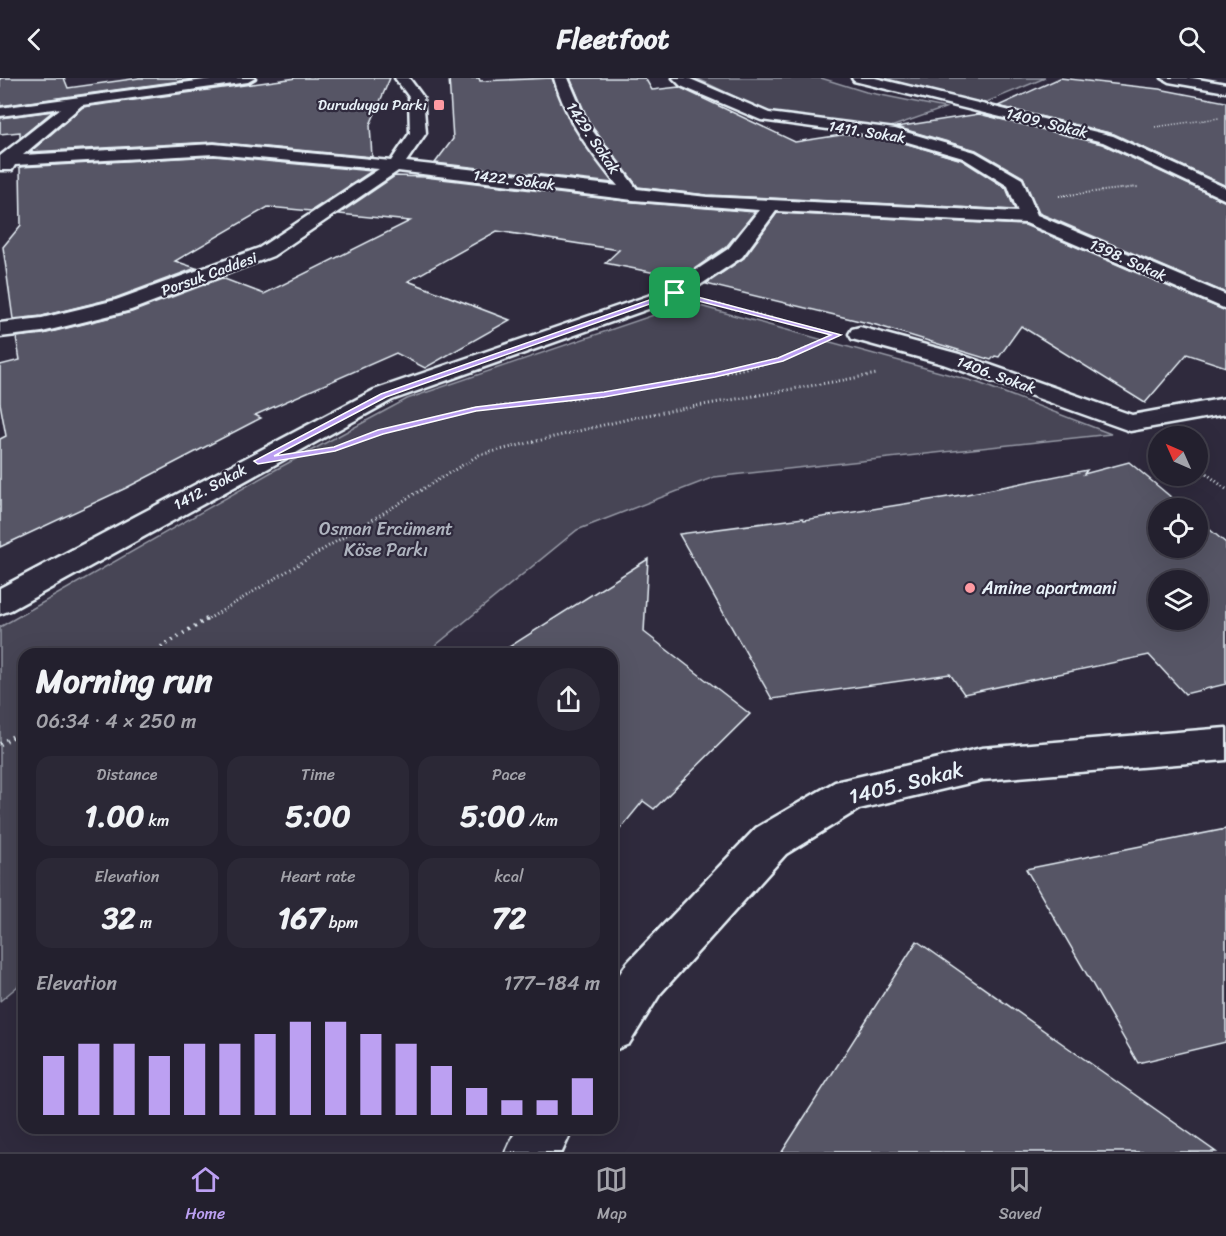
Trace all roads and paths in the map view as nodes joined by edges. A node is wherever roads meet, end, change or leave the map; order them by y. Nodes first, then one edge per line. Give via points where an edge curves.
1 (248, 78) edge
2 (402, 78) edge
3 (561, 78) edge
4 (680, 78) edge
5 (859, 78) edge
6 (1169, 78) edge
7 (92, 86) dead end
8 (1226, 88) edge
9 (77, 102) junction
10 (0, 112) edge
11 (1226, 118) edge
12 (1100, 136) junction
13 (4, 160) edge
14 (395, 166) junction
15 (0, 179) edge
16 (1197, 181) junction
17 (633, 195) junction
18 (1226, 195) edge
19 (770, 207) junction
20 (1026, 209) junction
21 (675, 293) junction
22 (1226, 303) edge
23 (0, 330) edge
24 (849, 335) junction
25 (951, 359) junction
26 (1226, 406) edge
27 (391, 429) dead end
28 (1208, 475) edge
29 (1226, 489) edge
30 (0, 602) edge
31 (160, 648) edge
32 (18, 734) edge
33 (0, 744) edge
34 (1226, 744) edge
35 (618, 1019) edge
36 (543, 1134) edge
37 (532, 1152) edge

1 - 9 street
2 - 14 street via 416,97 418,133
3 - 17 street, 1429. Sokak via 566,98
4 - 20 street, 1411. Sokak via 766,117 895,134 969,156 1016,183
5 - 12 street, 1409. Sokak
6 - 8 street
7 - 9 street
9 - 10 street
9 - 13 street
11 - 12 path
12 - 16 street, 1409. Sokak
13 - 14 street, 1422. Sokak via 214,149
13 - 15 street
14 - 17 street, 1422. Sokak
14 - 23 street, Porsuk Caddesi via 266,252 123,305 42,325
16 - 18 street, 1409. Sokak
16 - 20 path
17 - 19 street, 1422. Sokak
19 - 20 street, 1422. Sokak
19 - 21 street, 1412. Sokak via 735,253
20 - 22 street, 1398. Sokak
21 - 24 path
21 - 30 street, 1412. Sokak via 383,395
24 - 25 street, 1406. Sokak
24 - 27 path via 781,360 715,375 604,394 476,409
25 - 26 street, 1406. Sokak via 1131,423
25 - 31 path via 640,416 479,455
28 - 29 path
32 - 33 path
34 - 35 street, 1405. Sokak via 982,764 849,794 771,841 644,978
36 - 37 street

